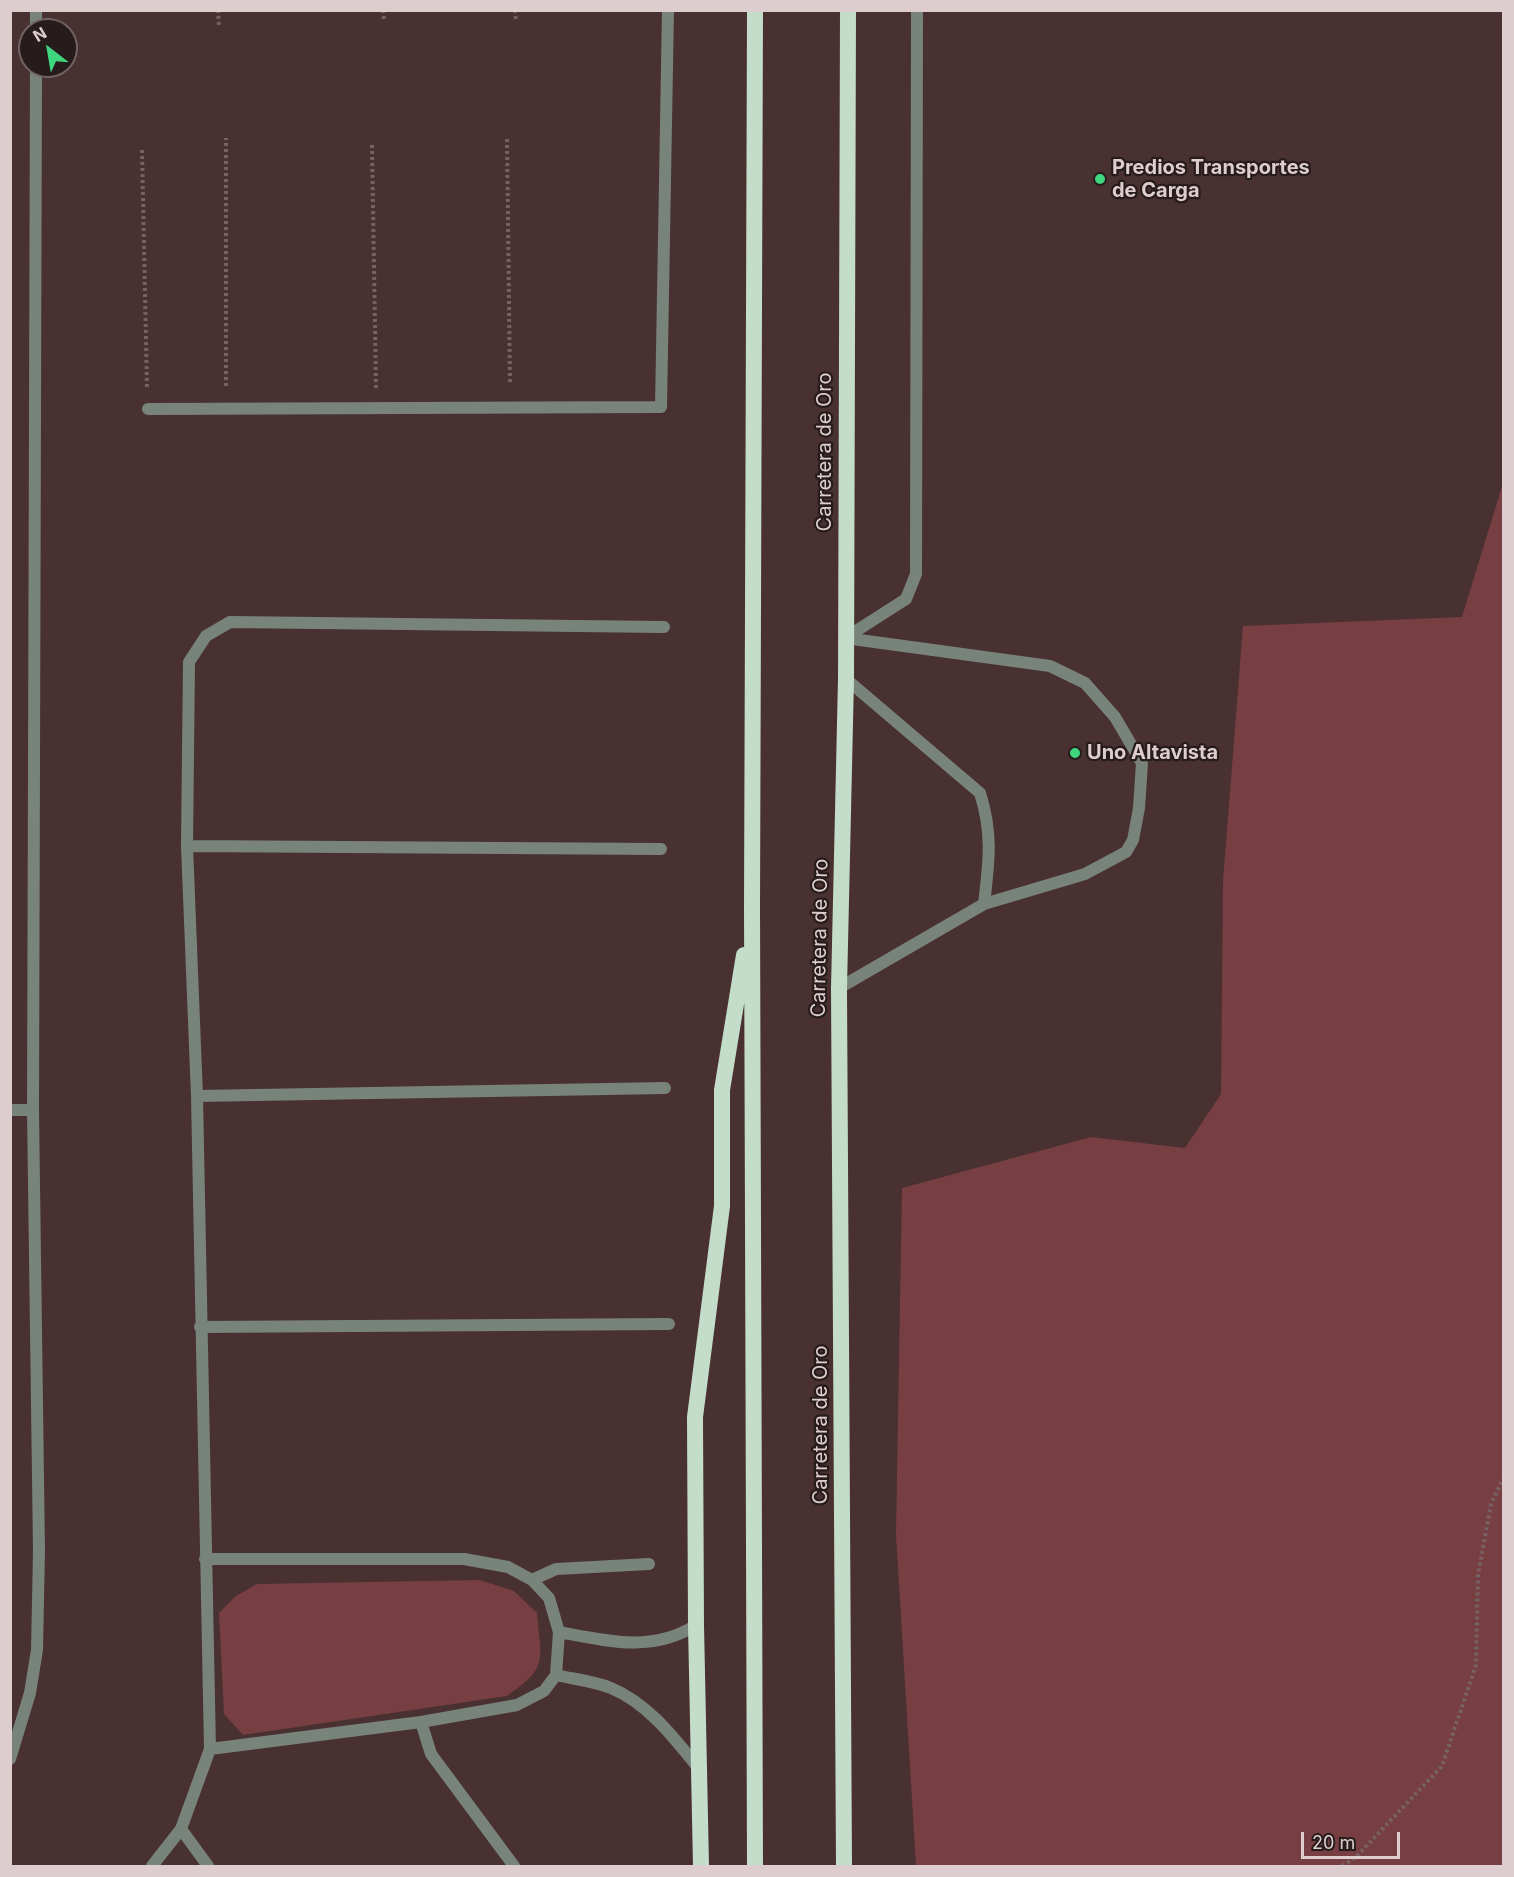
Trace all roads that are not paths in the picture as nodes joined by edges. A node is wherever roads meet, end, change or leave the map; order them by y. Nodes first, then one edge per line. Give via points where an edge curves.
1 (668, 10) edge
2 (755, 10) edge
3 (848, 10) edge
4 (917, 10) edge
5 (36, 78) edge
6 (148, 409) road end
7 (664, 627) dead end
8 (845, 638) junction
9 (846, 679) junction
10 (187, 846) junction
11 (661, 849) dead end
12 (984, 904) junction
13 (752, 906) junction
14 (839, 988) junction
15 (665, 1088) dead end
16 (197, 1096) junction
17 (10, 1110) edge
18 (33, 1110) junction
19 (669, 1324) dead end
20 (200, 1328) junction
21 (205, 1559) junction
22 (649, 1564) dead end
23 (532, 1580) junction
24 (696, 1625) junction
25 (560, 1632) junction
26 (556, 1675) junction
27 (421, 1722) junction
28 (210, 1749) junction
29 (10, 1759) edge
30 (701, 1771) junction
31 (181, 1829) junction
32 (152, 1866) edge
33 (208, 1866) edge
34 (514, 1866) edge
35 (701, 1866) edge
36 (755, 1866) edge
37 (844, 1866) edge

1 - 6 street via 661,406
2 - 13 highway
3 - 8 highway, Carretera de Oro
4 - 8 street via 916,574 906,599
5 - 18 street
7 - 10 street via 230,622 206,636 189,662
8 - 9 highway, Carretera de Oro
8 - 12 street via 1050,666 1084,683 1115,717 1134,746 1142,763 1139,808 1133,840 1126,852 1085,874
9 - 12 street via 980,793 989,819 990,839
9 - 14 highway, Carretera de Oro
10 - 11 street
10 - 16 street
12 - 14 street
13 - 24 highway via 722,1090 722,1206 695,1417
13 - 36 highway
14 - 37 highway, Carretera de Oro
15 - 16 street
16 - 20 street
17 - 18 street
18 - 29 street via 37,1650 30,1693
19 - 20 street
20 - 21 street
21 - 23 street via 464,1559 508,1567
21 - 28 street
22 - 23 street via 556,1569
23 - 25 street via 549,1598
24 - 25 street via 680,1635 649,1643 618,1644
24 - 30 highway
25 - 26 street
26 - 27 street via 544,1691 517,1705
26 - 30 street via 611,1687 643,1708 667,1729
27 - 28 street
27 - 34 street via 430,1754
28 - 31 street
30 - 35 highway
31 - 32 street
31 - 33 street

